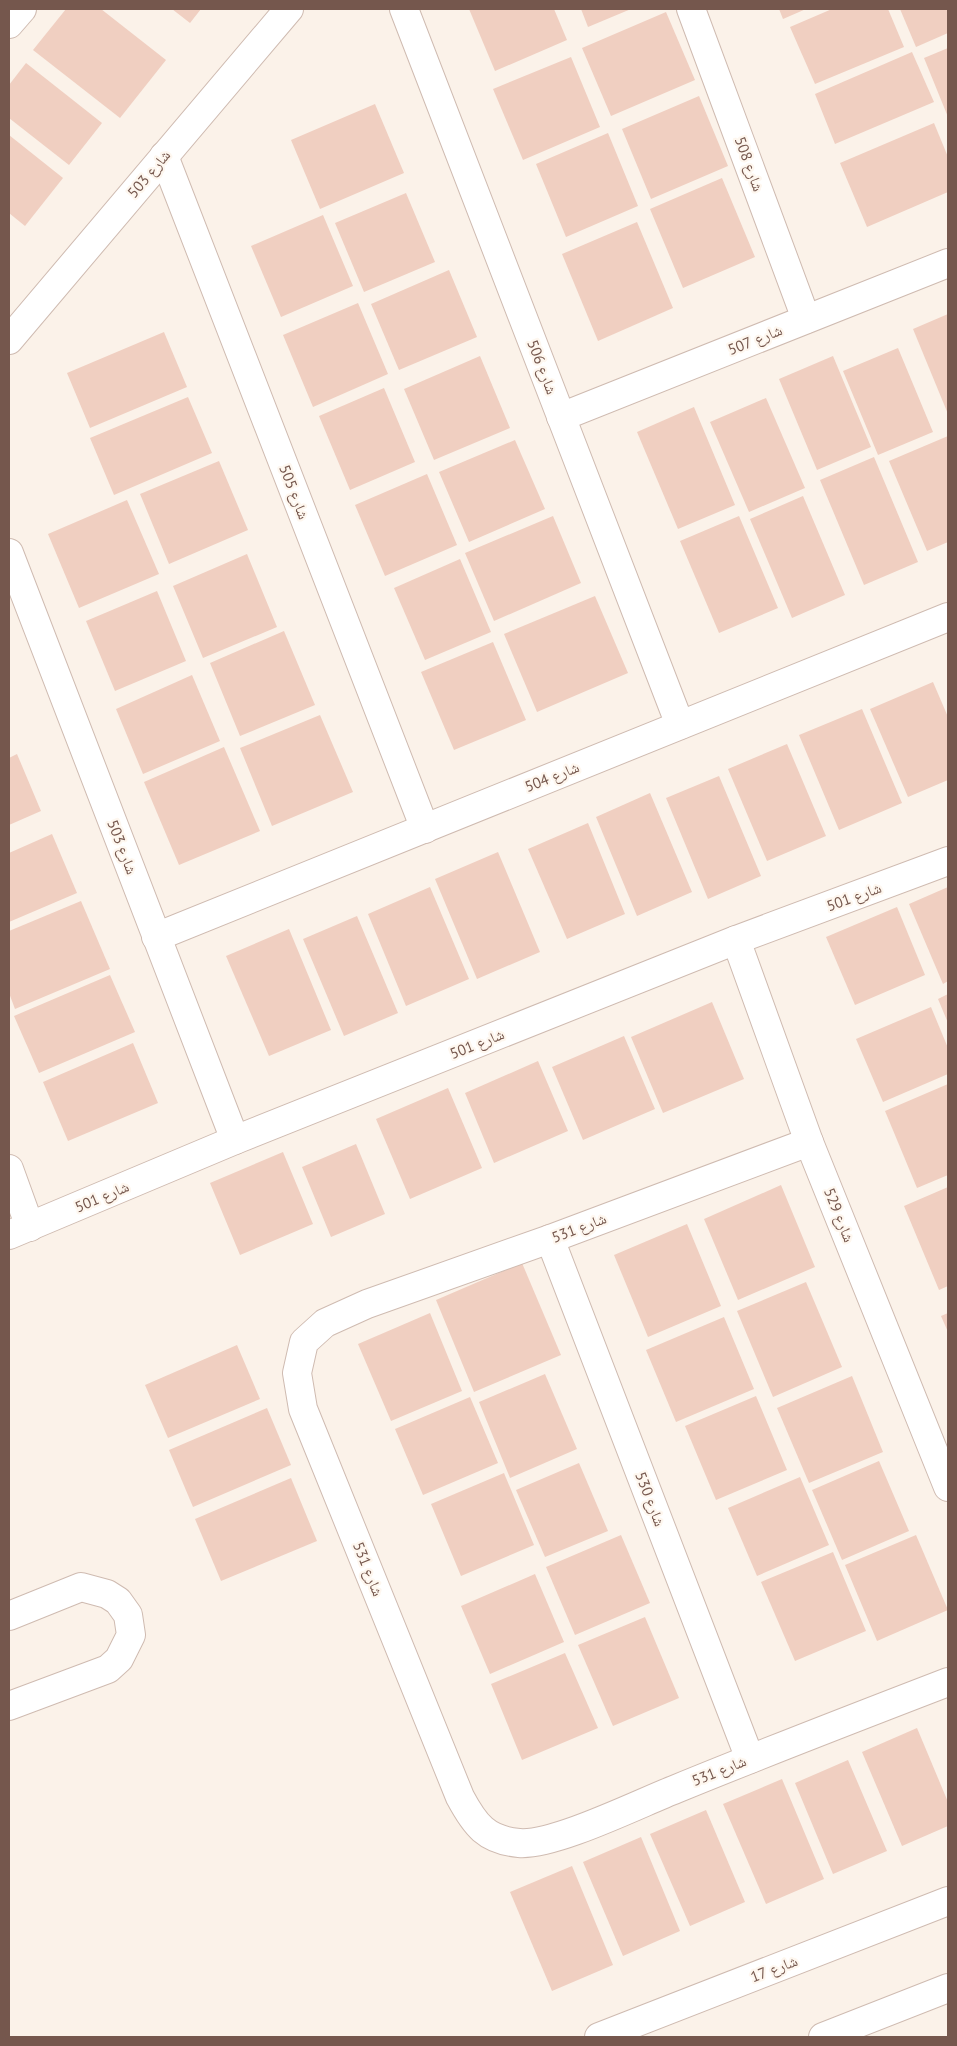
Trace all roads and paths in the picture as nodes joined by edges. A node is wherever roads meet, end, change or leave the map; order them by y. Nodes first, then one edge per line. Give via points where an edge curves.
1 (22, 9) edge
2 (289, 9) edge
3 (404, 9) edge
4 (691, 9) edge
5 (9, 24) edge
6 (164, 156) junction
7 (948, 263) edge
8 (806, 319) junction
9 (9, 340) edge
10 (561, 417) junction
11 (9, 553) edge
12 (948, 617) edge
13 (680, 725) junction
14 (425, 828) junction
15 (948, 861) edge
16 (156, 937) junction
17 (736, 940) junction
18 (236, 1140) junction
19 (809, 1142) junction
20 (9, 1169) edge
21 (20, 1231) edge
22 (550, 1239) junction
23 (948, 1488) edge
24 (9, 1616) edge
25 (948, 1682) edge
26 (9, 1706) edge
27 (750, 1759) junction
28 (948, 1901) edge
29 (948, 1988) edge
30 (599, 2037) edge
31 (823, 2037) edge

1 - 5 street
2 - 6 street, شارع 503
3 - 10 street, شارع 506
4 - 8 street, شارع 508
6 - 9 street, شارع 503
6 - 14 street, شارع 505
7 - 8 street, شارع 507
8 - 10 street, شارع 507
10 - 13 street, شارع 506
11 - 16 street, شارع 503
12 - 13 street, شارع 504
13 - 14 street, شارع 504
14 - 16 street, شارع 504
15 - 17 street, شارع 501
16 - 18 street, شارع 503
17 - 18 street, شارع 501
17 - 19 street, شارع 529
18 - 21 street, شارع 501
19 - 22 street, شارع 531
19 - 23 street, شارع 529
20 - 21 street
22 - 27 street, شارع 530
22 - 27 street, شارع 531 via 367,1304 325,1323 304,1342 297,1373 303,1409 460,1797 470,1817 492,1838 521,1843 557,1837
24 - 26 street via 81,1587 108,1594 118,1601 128,1615 131,1635 119,1659 108,1669
25 - 27 street, شارع 531
28 - 30 street, شارع 17
29 - 31 street

